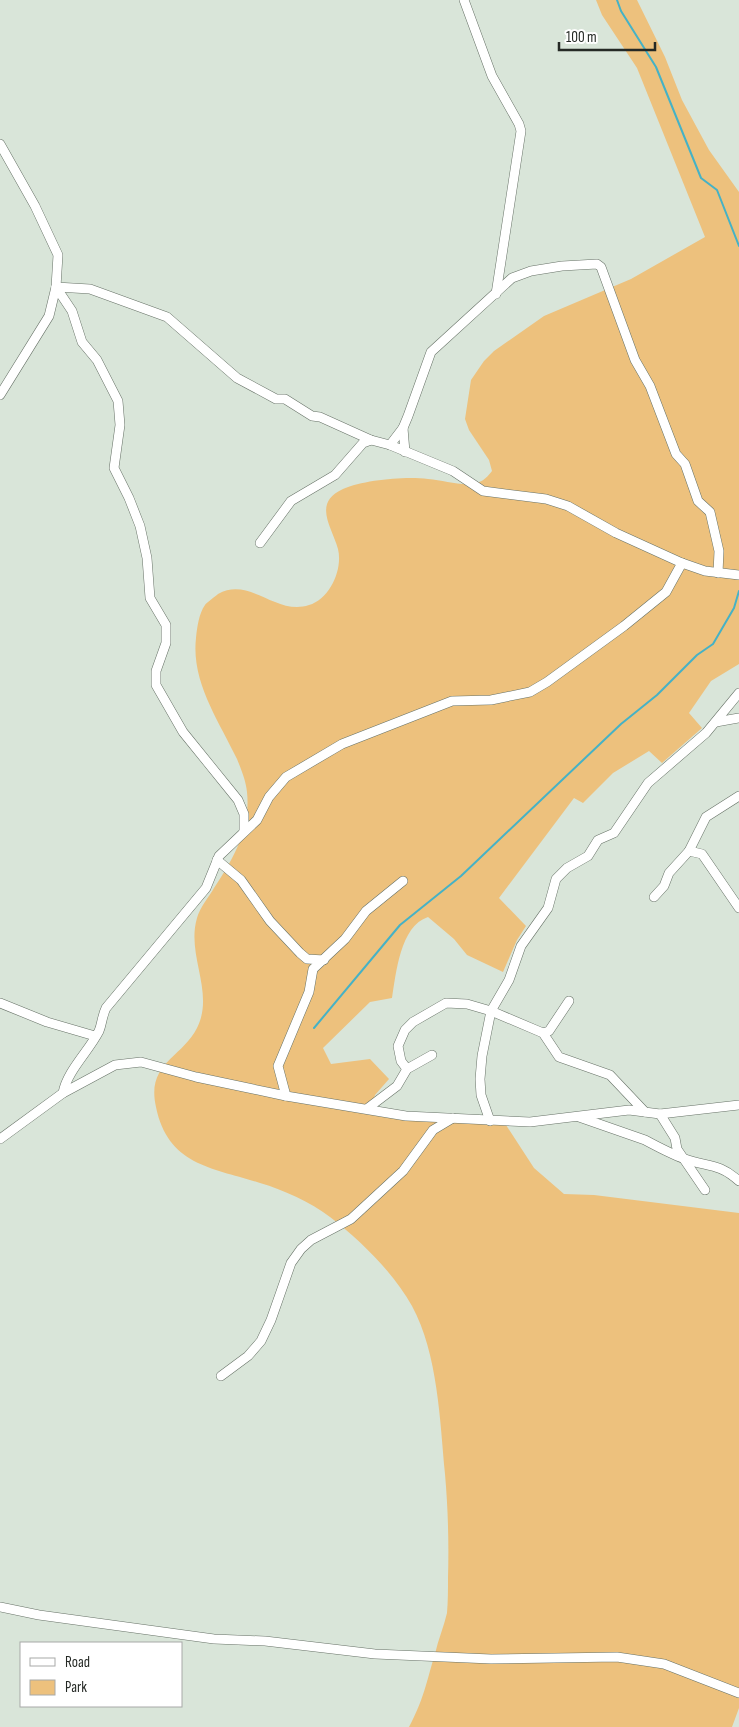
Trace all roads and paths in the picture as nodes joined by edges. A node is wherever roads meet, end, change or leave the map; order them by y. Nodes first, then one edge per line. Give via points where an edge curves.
1 (464, 0) edge
2 (0, 144) edge
3 (56, 287) junction
4 (496, 294) junction
5 (0, 395) edge
6 (403, 428) junction
7 (371, 440) junction
8 (390, 445) junction
9 (405, 452) junction
10 (260, 543) dead end
11 (682, 563) junction
12 (718, 573) junction
13 (737, 574) edge
14 (739, 694) edge
15 (739, 718) edge
16 (716, 722) junction
17 (739, 796) edge
18 (244, 831) junction
19 (689, 851) junction
20 (217, 860) junction
21 (403, 881) dead end
22 (654, 897) dead end
23 (739, 908) edge
24 (324, 960) junction
25 (569, 1001) dead end
26 (0, 1003) edge
27 (491, 1011) junction
28 (543, 1034) junction
29 (95, 1036) junction
30 (432, 1055) dead end
31 (407, 1070) junction
32 (63, 1093) junction
33 (286, 1096) junction
34 (739, 1105) edge
35 (368, 1108) junction
36 (645, 1112) junction
37 (660, 1114) junction
38 (577, 1116) junction
39 (453, 1118) junction
40 (490, 1121) junction
41 (0, 1139) edge
42 (683, 1158) junction
43 (739, 1181) edge
44 (705, 1190) dead end
45 (221, 1376) dead end
46 (0, 1607) edge
47 (739, 1693) edge

1 - 4 street via 492,76 520,131
2 - 3 street via 35,206 58,256
3 - 5 street via 49,316
3 - 7 street via 90,289 167,317 237,378 276,399 285,399 312,416
3 - 18 street via 72,311 82,342 97,360 118,401 120,425 114,468 140,526 147,558 150,598 166,626 166,643 156,671 156,685 183,732 238,800 244,814
4 - 6 street via 431,352
4 - 12 street via 512,278 531,271 592,262 601,267 635,360 650,386 676,454 685,464 697,499 709,510 719,551
6 - 8 street
6 - 9 street
7 - 8 street
7 - 10 street via 363,443 335,475 291,501
8 - 9 street
9 - 11 street via 454,471 483,491 536,496 568,506 616,533
11 - 12 street
11 - 18 street via 666,592 547,682 530,692 491,700 452,701 337,746 286,777 257,820
12 - 13 street
14 - 16 street
15 - 16 street
16 - 27 street via 683,755 648,783 614,833 601,838 588,856 561,873 548,908 521,946 509,980
17 - 19 street via 706,817
18 - 20 street
19 - 22 street via 669,873 664,886
19 - 23 street via 702,854
20 - 24 street via 240,880 300,953 308,959
20 - 29 street via 206,888 106,1008
21 - 24 street via 366,911
24 - 33 street via 314,969 309,992 278,1066
25 - 28 street via 549,1031
26 - 29 street via 47,1022
27 - 28 street
27 - 31 street via 467,1004 446,1003 413,1022 405,1030 398,1046
27 - 40 street via 480,1079 481,1095
28 - 36 street via 559,1057 610,1075
29 - 32 street
30 - 31 street
31 - 35 street via 397,1086
32 - 33 street via 124,1059
32 - 41 street
33 - 35 street
34 - 37 street
35 - 39 street via 406,1116
36 - 37 street
36 - 38 street via 629,1110
37 - 42 street via 674,1135 676,1148
38 - 40 street via 530,1122
38 - 42 street via 645,1140
39 - 40 street
39 - 45 street via 433,1130 403,1171 351,1219 311,1240 301,1249 291,1263 261,1341 248,1356
42 - 43 street via 725,1169
42 - 44 street
46 - 47 street via 214,1640 265,1641 375,1654 491,1659 625,1658 664,1664

